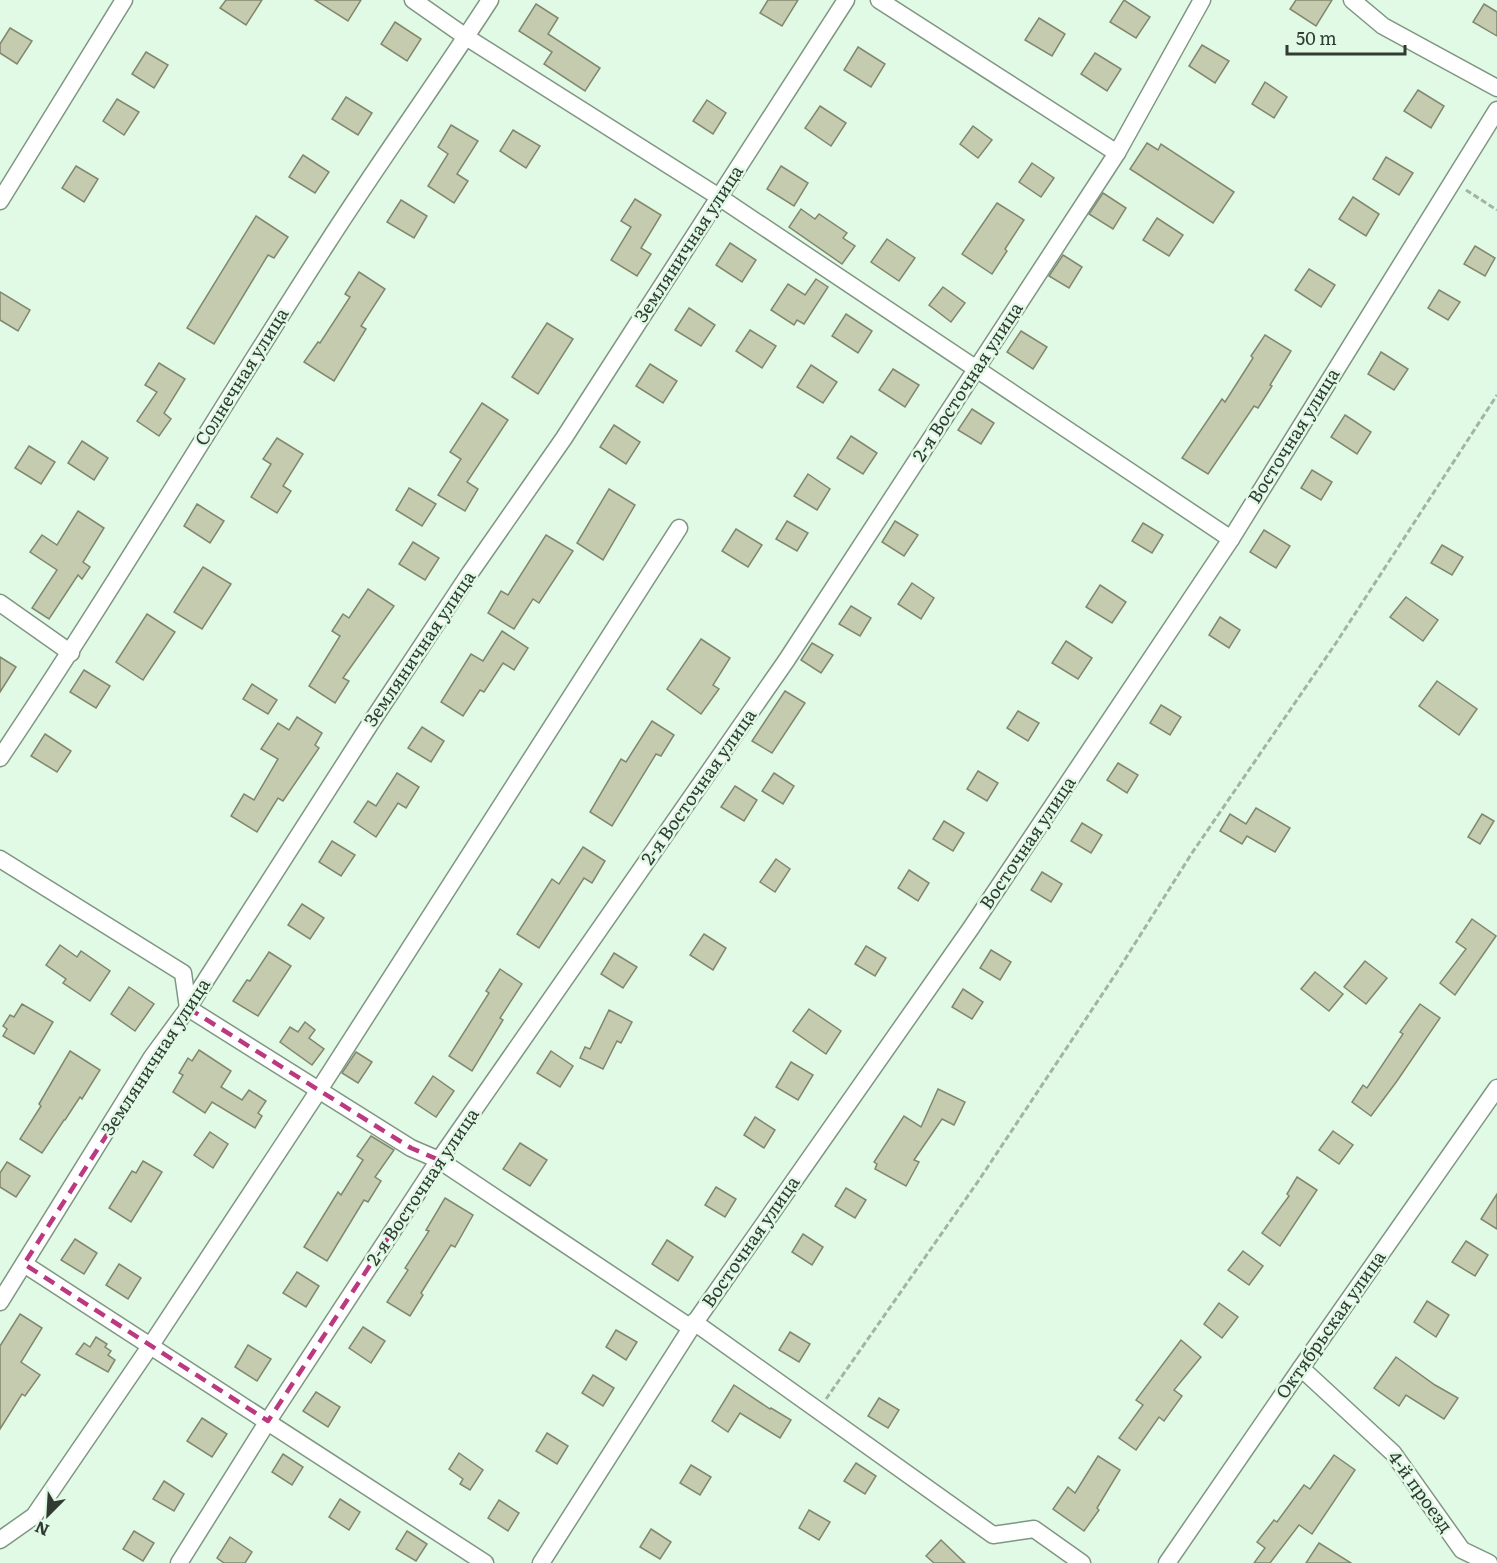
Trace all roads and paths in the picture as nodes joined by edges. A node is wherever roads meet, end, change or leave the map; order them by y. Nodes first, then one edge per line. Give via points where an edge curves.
1 (124, 0) edge
2 (413, 0) edge
3 (490, 0) edge
4 (846, 0) edge
5 (879, 0) edge
6 (1202, 0) edge
7 (1352, 0) edge
8 (466, 37) junction
9 (1497, 88) edge
10 (1497, 110) edge
11 (1117, 153) junction
12 (1452, 181) junction
13 (719, 196) junction
14 (0, 201) edge
15 (1497, 210) edge
16 (976, 370) junction
17 (1497, 395) edge
18 (679, 528) dead end
19 (1231, 540) junction
20 (0, 603) edge
21 (71, 653) junction
22 (0, 758) edge
23 (0, 859) edge
24 (188, 1008) junction
25 (1497, 1088) edge
26 (318, 1090) junction
27 (439, 1160) junction
28 (24, 1264) junction
29 (0, 1302) edge
30 (693, 1325) junction
31 (151, 1346) junction
32 (1301, 1368) junction
33 (818, 1411) junction
34 (268, 1421) junction
35 (0, 1540) edge
36 (179, 1563) edge
37 (485, 1563) edge
38 (541, 1563) edge
39 (1082, 1563) edge
40 (1167, 1563) edge
41 (1489, 1563) edge

1 - 14 street
2 - 8 street
3 - 8 street, Солнечная улица
4 - 13 street, Земляничная улица
5 - 11 street
6 - 11 street, 2-я Восточная улица
7 - 9 street via 1383,26
8 - 13 street
8 - 21 street, Солнечная улица via 327,243
10 - 12 street, Восточная улица
11 - 16 street, 2-я Восточная улица
12 - 15 path
12 - 19 street, Восточная улица
13 - 16 street
13 - 24 street, Земляничная улица via 564,438 372,721
16 - 19 street
16 - 27 street, 2-я Восточная улица via 786,661
17 - 33 path via 979,1180
18 - 26 street
19 - 30 street, Восточная улица via 971,928
20 - 21 street
21 - 22 street, Солнечная улица
23 - 24 street via 183,973
24 - 26 street
24 - 28 street, Земляничная улица via 152,1057
25 - 32 street, Октябрьская улица
26 - 27 street via 411,1148
26 - 31 street
27 - 30 street
27 - 34 street, 2-я Восточная улица
28 - 29 street, Земляничная улица
28 - 31 street
30 - 33 street
30 - 38 street, Восточная улица
31 - 34 street
31 - 35 street via 34,1516
32 - 40 street, Октябрьская улица
32 - 41 street, 4-й проезд via 1393,1453 1462,1550
33 - 39 street via 993,1536 1034,1529
34 - 36 street, 2-я Восточная улица
34 - 37 street

